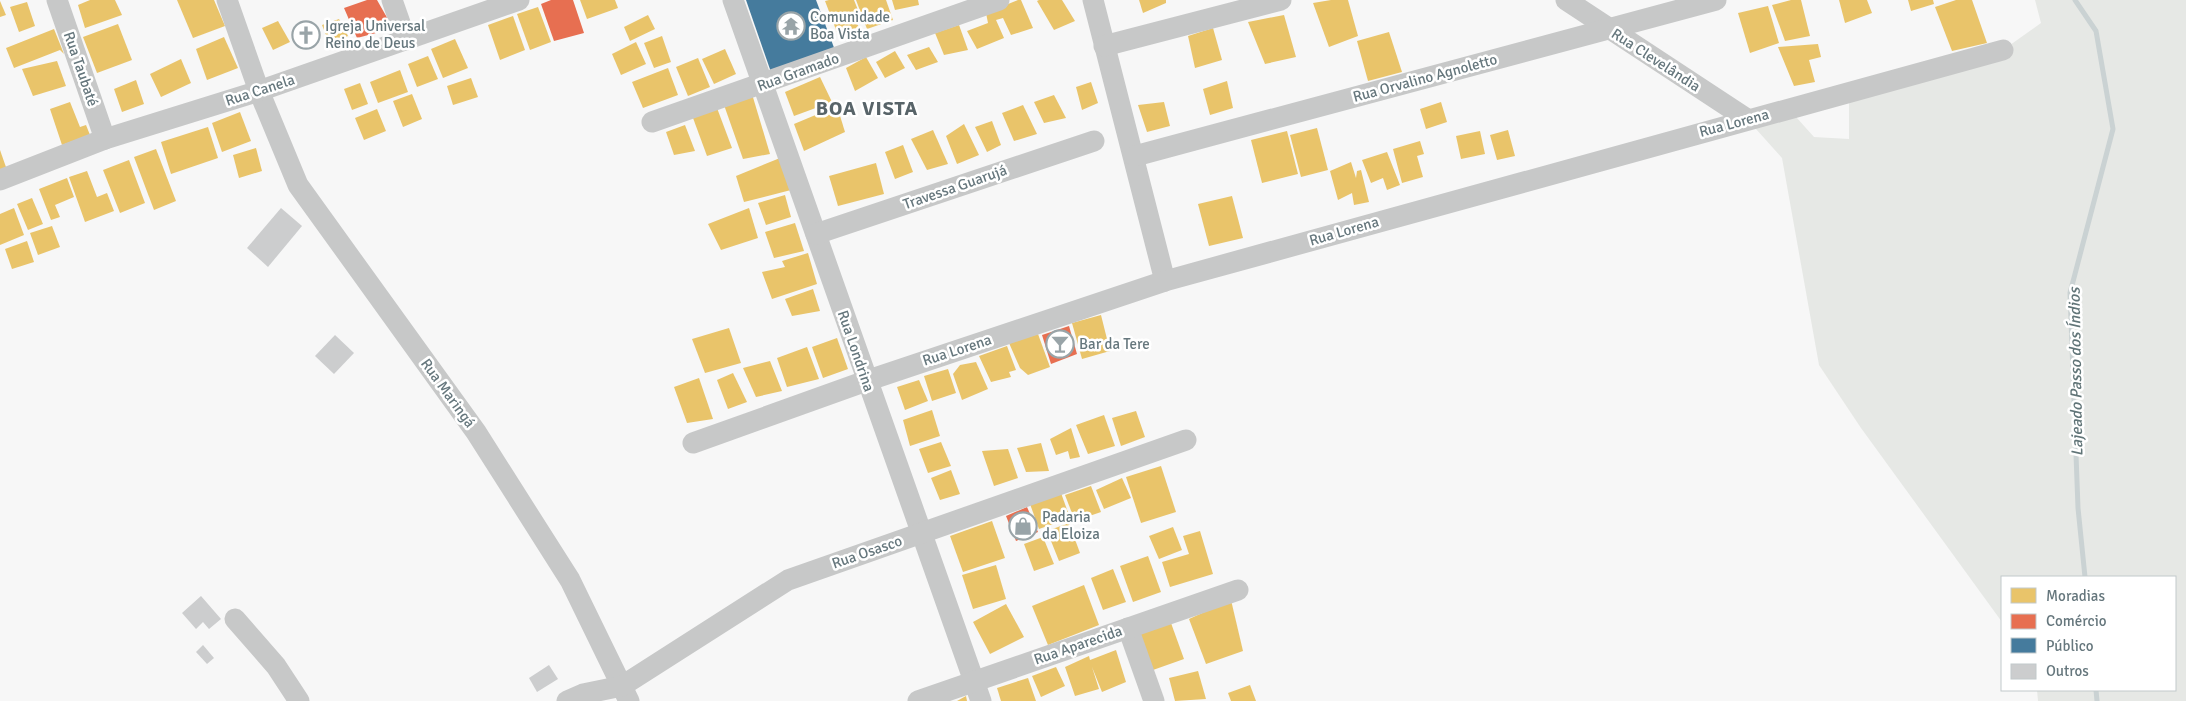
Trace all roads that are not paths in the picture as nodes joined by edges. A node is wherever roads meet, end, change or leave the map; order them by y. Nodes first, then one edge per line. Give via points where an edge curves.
1 (57, 0) edge
2 (227, 0) edge
3 (392, 0) edge
4 (519, 0) edge
5 (733, 0) edge
6 (999, 0) edge
7 (1093, 0) edge
8 (1281, 0) edge
9 (1566, 0) edge
10 (1716, 0) edge
11 (1609, 29) junction
12 (406, 40) junction
13 (1104, 46) junction
14 (2003, 50) dead end
15 (763, 84) junction
16 (259, 91) junction
17 (1747, 119) junction
18 (652, 122) dead end
19 (105, 139) junction
20 (1094, 140) dead end
21 (1134, 156) junction
22 (0, 180) edge
23 (816, 234) junction
24 (1165, 281) junction
25 (866, 381) junction
26 (1186, 440) dead end
27 (693, 443) dead end
28 (921, 533) junction
29 (1238, 590) dead end
30 (235, 619) dead end
31 (1128, 628) junction
32 (973, 680) junction
33 (625, 693) edge
34 (299, 701) edge
35 (567, 701) edge
36 (918, 701) edge
37 (981, 701) edge
38 (1154, 701) edge

1 - 19 street, Rua Taubaté
2 - 16 street, Rua Maringá
3 - 12 street
4 - 12 street, Rua Canela
5 - 15 street, Rua Londrina
6 - 15 street, Rua Gramado
7 - 13 street
8 - 13 street
9 - 11 street, Rua Clevelândia
10 - 11 street, Rua Orvalino Agnoletto
11 - 17 street, Rua Clevelândia
11 - 21 street, Rua Orvalino Agnoletto
12 - 16 street, Rua Canela
13 - 21 street
14 - 17 street, Rua Lorena
15 - 18 street, Rua Gramado
15 - 23 street, Rua Londrina
16 - 19 street, Rua Canela
16 - 33 street, Rua Maringá via 298,185 476,432 570,580
17 - 24 street, Rua Lorena
19 - 22 street, Rua Canela
20 - 23 street, Travessa Guarujá
21 - 24 street
23 - 25 street, Rua Londrina
24 - 25 street, Rua Lorena
25 - 27 street, Rua Lorena
25 - 28 street, Rua Londrina
26 - 28 street, Rua Osasco
28 - 32 street, Rua Londrina
28 - 33 street, Rua Osasco via 788,580
29 - 31 street, Rua Aparecida
30 - 34 street via 276,666
31 - 32 street, Rua Aparecida
31 - 38 street
32 - 36 street, Rua Aparecida
32 - 37 street, Rua Londrina
33 - 35 street, Rua Osasco via 583,694

